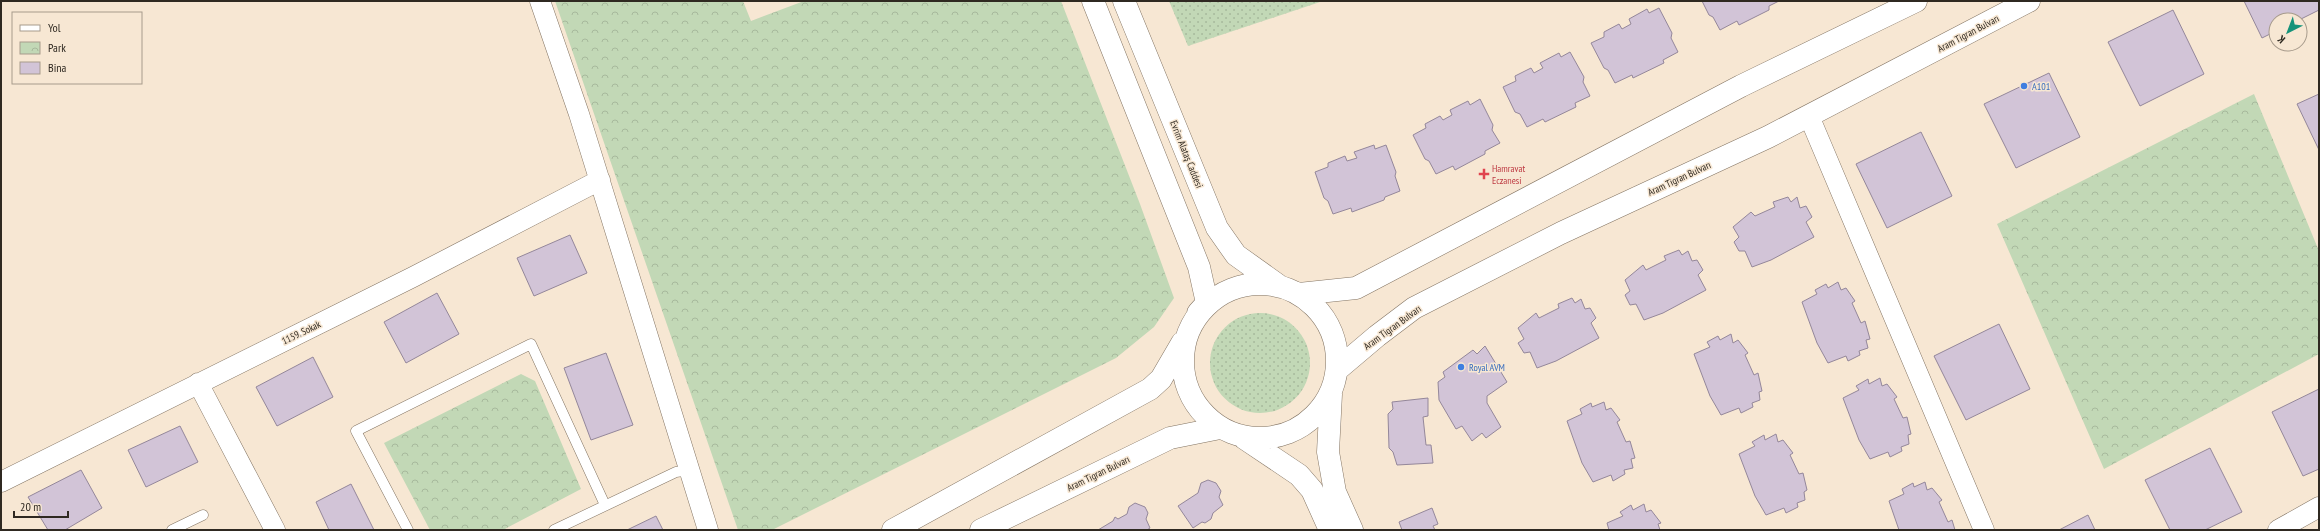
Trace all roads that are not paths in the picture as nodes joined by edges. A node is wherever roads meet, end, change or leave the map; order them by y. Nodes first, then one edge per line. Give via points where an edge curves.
1 (540, 1) edge
2 (1093, 1) edge
3 (1124, 1) edge
4 (1916, 1) edge
5 (2029, 1) edge
6 (1809, 116) junction
7 (600, 180) junction
8 (1278, 285) junction
9 (1300, 294) junction
10 (1196, 316) junction
11 (1185, 338) junction
12 (1338, 369) junction
13 (198, 383) junction
14 (1331, 394) junction
15 (1220, 428) junction
16 (1244, 438) junction
17 (690, 470) junction
18 (1, 482) edge
19 (605, 505) junction
20 (2319, 507) edge
21 (203, 515) dead end
22 (172, 530) edge
23 (275, 530) edge
24 (408, 530) edge
25 (554, 530) edge
26 (708, 530) edge
27 (892, 530) edge
28 (981, 530) edge
29 (1330, 530) edge
30 (1352, 530) edge
31 (1984, 530) edge
32 (2278, 530) edge

1 - 7 street
2 - 10 main road via 1199,267 1207,303
3 - 8 main road, Evrim Alataş Caddesi via 1217,228 1236,255
4 - 9 main road via 1741,86 1356,288
5 - 6 main road, Aram Tigran Bulvarı
6 - 12 main road, Aram Tigran Bulvarı via 1561,233 1414,308
6 - 31 street
7 - 13 street, 1159. Sokak via 413,277
7 - 17 street
8 - 9 main road
8 - 10 main road via 1255,283 1232,288 1212,299
9 - 12 main road via 1317,308 1329,326 1336,347
10 - 11 main road
11 - 15 main road via 1182,364 1187,390 1200,412
11 - 27 main road via 1161,379 1150,389
12 - 14 main road
13 - 18 street, 1159. Sokak
13 - 23 street
14 - 16 main road via 1316,416 1295,431 1270,439
14 - 30 main road via 1328,452 1335,492
15 - 16 main road
15 - 28 main road, Aram Tigran Bulvarı via 1170,438
16 - 29 main road via 1300,475 1312,490
17 - 19 lane via 676,472
17 - 26 street
19 - 24 lane via 531,344 356,431
19 - 25 lane
20 - 32 street
21 - 22 lane

